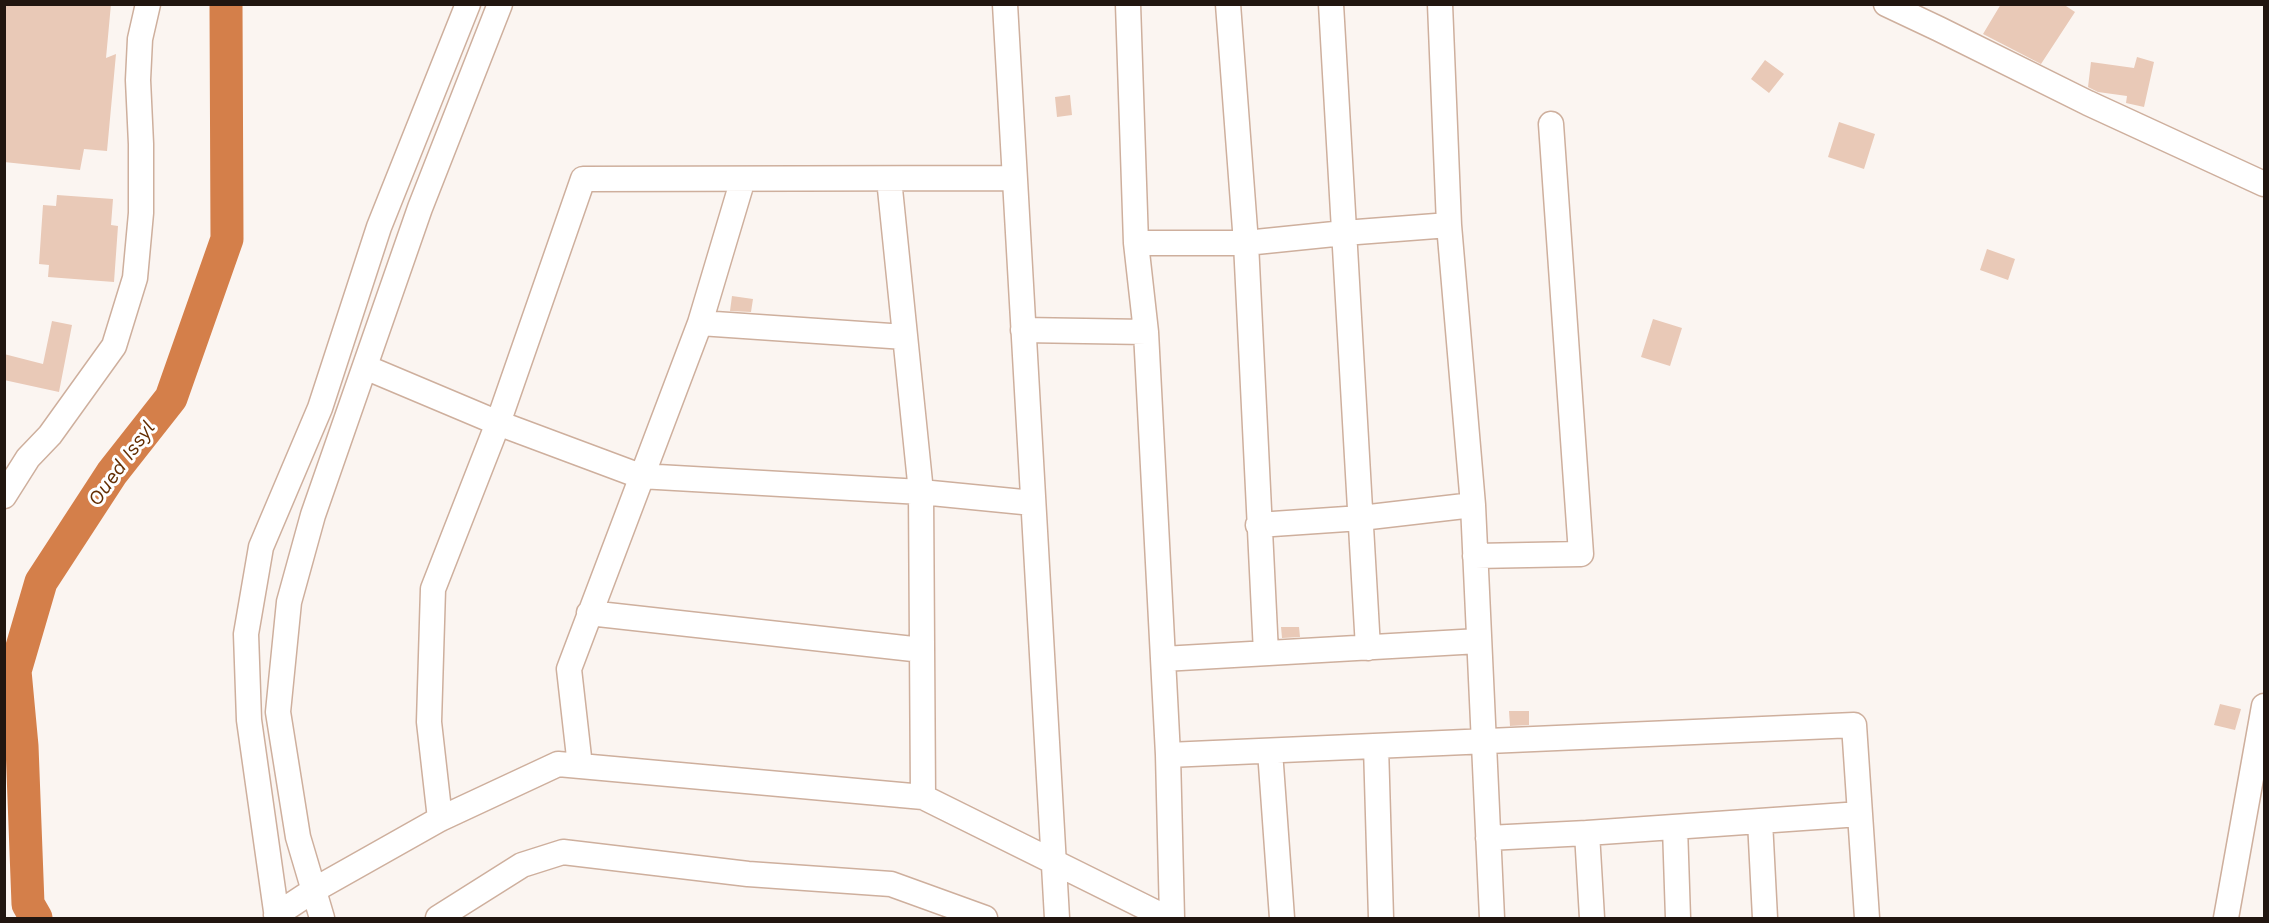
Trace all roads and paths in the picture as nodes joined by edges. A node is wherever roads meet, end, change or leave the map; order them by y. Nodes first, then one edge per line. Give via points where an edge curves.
1 (148, 4) edge
2 (468, 4) edge
3 (500, 4) edge
4 (1005, 4) edge
5 (1128, 4) edge
6 (1228, 4) edge
7 (1331, 4) edge
8 (1440, 4) edge
9 (1886, 4) edge
10 (1551, 124) dead end
11 (889, 178) junction
12 (1014, 178) junction
13 (743, 179) junction
14 (2265, 184) edge
15 (1449, 225) junction
16 (1344, 233) junction
17 (1136, 243) junction
18 (1246, 243) junction
19 (700, 323) junction
20 (1023, 330) junction
21 (1146, 332) junction
22 (905, 337) junction
23 (365, 367) junction
24 (498, 423) junction
25 (640, 476) junction
26 (921, 492) junction
27 (4, 496) edge
28 (1033, 503) junction
29 (1473, 505) junction
30 (1361, 518) junction
31 (1258, 525) junction
32 (1475, 556) junction
33 (589, 613) junction
34 (1479, 641) junction
35 (1368, 648) junction
36 (922, 650) junction
37 (1266, 653) junction
38 (1163, 659) junction
39 (2265, 706) edge
40 (1483, 741) junction
41 (1376, 746) junction
42 (1270, 751) junction
43 (1168, 755) junction
44 (580, 766) junction
45 (923, 797) junction
46 (1860, 814) junction
47 (440, 819) junction
48 (1760, 821) junction
49 (1675, 827) junction
50 (1587, 833) junction
51 (1488, 838) junction
52 (1054, 864) junction
53 (314, 890) junction
54 (276, 916) edge
55 (322, 918) edge
56 (438, 918) edge
57 (985, 918) edge
58 (1057, 918) edge
59 (1167, 918) edge
60 (1172, 918) edge
61 (1282, 918) edge
62 (1382, 918) edge
63 (1492, 918) edge
64 (1592, 918) edge
65 (1678, 918) edge
66 (1765, 918) edge
67 (1867, 918) edge
68 (2226, 918) edge

1 - 27 street via 140,39 138,80 141,213 135,278 114,346 50,435 28,458
2 - 54 street via 379,227 320,408 261,547 246,634 249,720
3 - 23 street via 420,208
4 - 12 street
5 - 17 street
6 - 18 street
7 - 16 street
8 - 15 street
9 - 14 street
10 - 32 street via 1581,554
11 - 12 street
11 - 13 street
11 - 22 street
12 - 20 street
13 - 19 street
13 - 24 street via 583,179
15 - 16 street
15 - 29 street
16 - 18 street
16 - 30 street
17 - 18 street
17 - 21 street
18 - 31 street
19 - 22 street
19 - 25 street
20 - 21 street
20 - 28 street
21 - 38 street
22 - 26 street
23 - 24 street
23 - 53 street via 313,514 289,602 278,712 298,837
24 - 25 street
24 - 47 street via 433,589 429,722
25 - 26 street
25 - 33 street
26 - 28 street
26 - 36 street
28 - 52 street
29 - 30 street
29 - 32 street
30 - 31 street
30 - 35 street
31 - 37 street
32 - 34 street
33 - 36 street
33 - 44 street via 569,669
34 - 35 street
34 - 40 street
35 - 37 street
36 - 45 street
37 - 38 street
38 - 43 street
39 - 68 street
40 - 41 street
40 - 46 street via 1854,725
40 - 51 street
41 - 42 street
41 - 62 street
42 - 43 street
42 - 61 street
43 - 60 street
44 - 45 street
44 - 47 street via 558,764
45 - 52 street
46 - 48 street
46 - 67 street
47 - 53 street
48 - 49 street
48 - 66 street
49 - 50 street
49 - 65 street
50 - 51 street
50 - 64 street
51 - 63 street
52 - 58 street
52 - 59 street
53 - 54 street
53 - 55 street
56 - 57 street via 522,865 563,852 748,874 891,884

